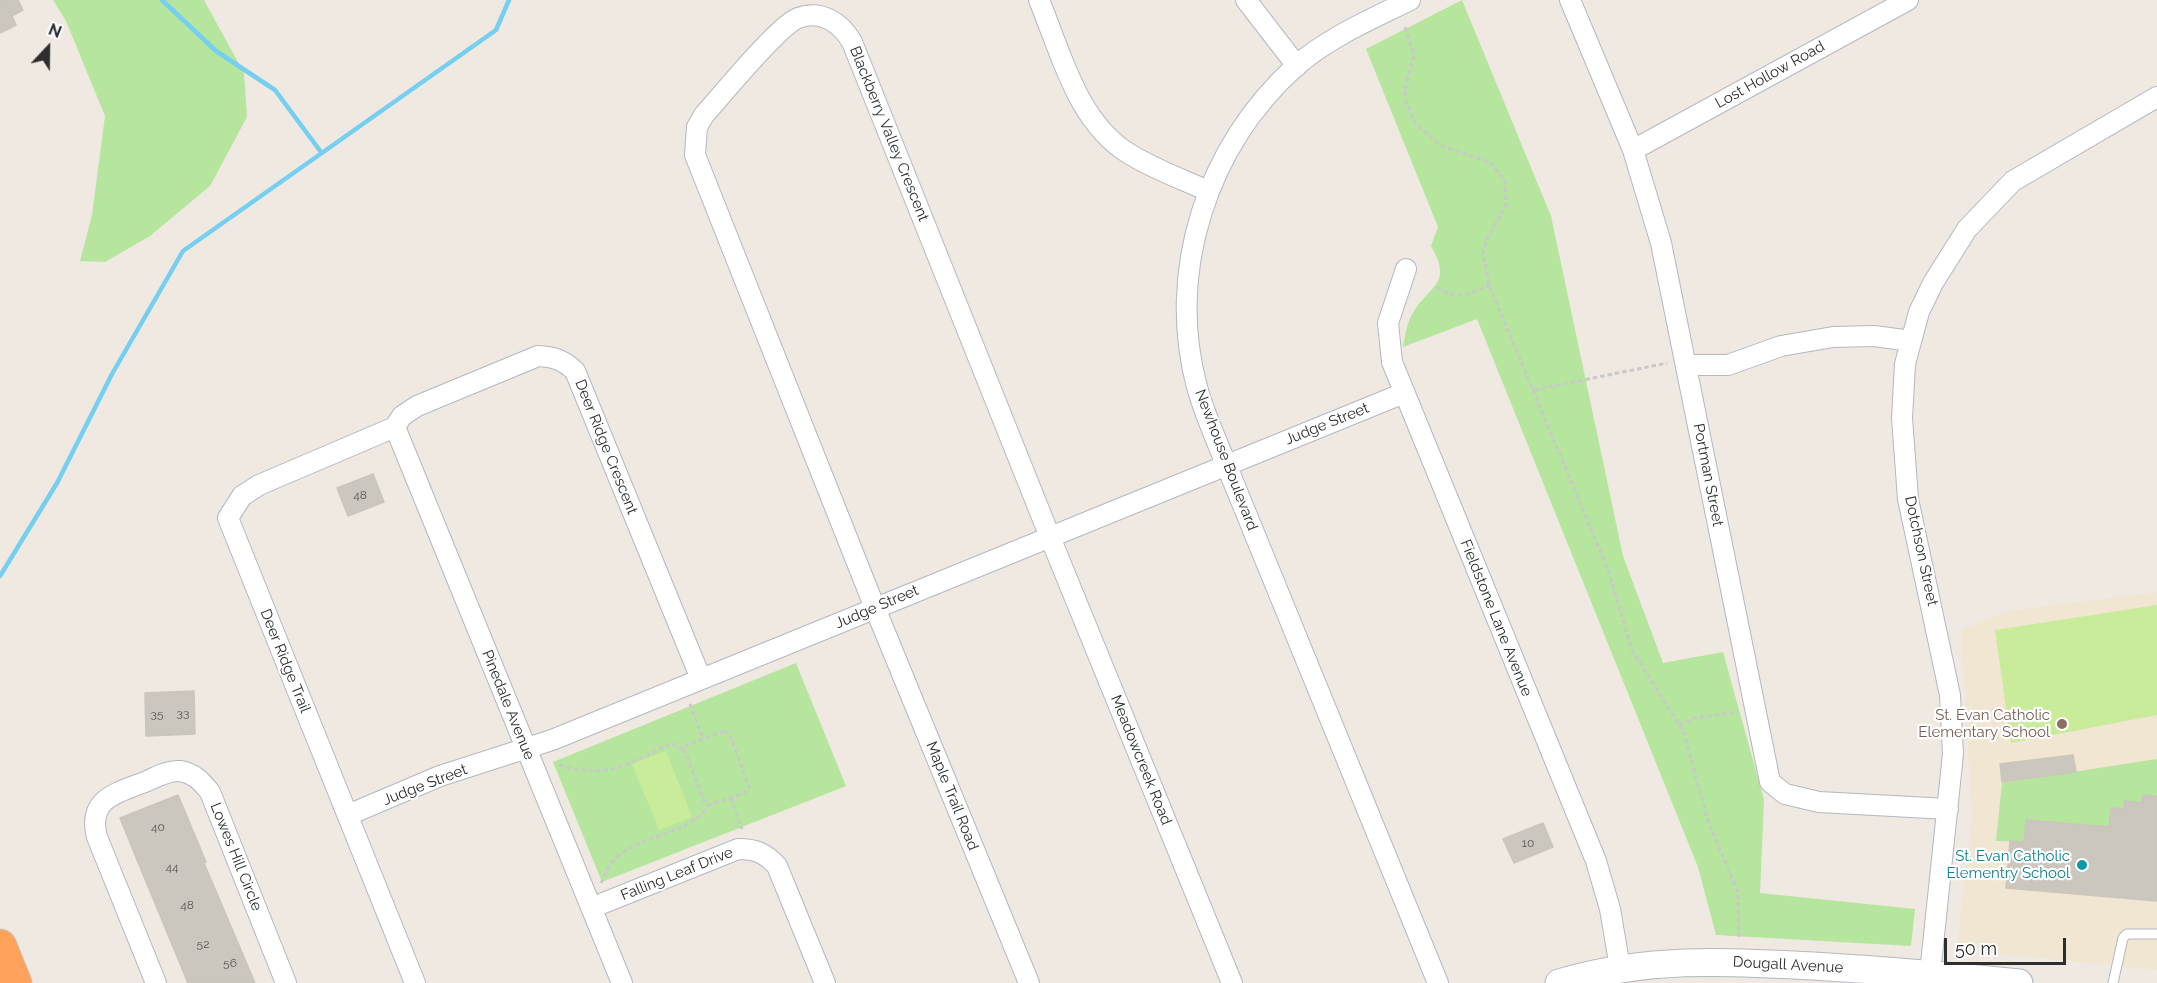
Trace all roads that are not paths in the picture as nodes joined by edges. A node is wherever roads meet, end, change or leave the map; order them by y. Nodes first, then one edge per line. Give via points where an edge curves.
1 (1039, 0) edge
2 (1245, 0) edge
3 (1410, 0) edge
4 (1570, 0) edge
5 (1908, 0) edge
6 (1297, 66) junction
7 (2157, 97) edge
8 (1633, 150) junction
9 (1208, 191) junction
10 (1406, 269) dead end
11 (1911, 341) junction
12 (1685, 362) junction
13 (1404, 393) junction
14 (395, 427) junction
15 (1226, 464) junction
16 (1050, 537) junction
17 (874, 608) junction
18 (700, 679) junction
19 (526, 749) junction
20 (1947, 808) junction
21 (348, 815) junction
22 (591, 908) junction
23 (2157, 934) edge
24 (0, 946) edge
25 (1620, 968) junction
26 (1930, 978) edge
27 (15, 983) edge
28 (156, 983) edge
29 (286, 983) edge
30 (415, 983) edge
31 (621, 983) edge
32 (825, 983) edge
33 (1029, 983) edge
34 (1232, 983) edge
35 (1438, 983) edge
36 (1559, 983) edge
37 (2019, 983) edge
38 (2113, 983) edge

1 - 9 street via 1079,96 1100,129 1128,153
2 - 6 street
3 - 6 street, Newhouse Boulevard via 1345,34
4 - 8 street, Portman Street
5 - 8 street, Lost Hollow Road
6 - 9 street, Newhouse Boulevard via 1251,116
7 - 11 street, Dotchson Street via 2013,181 1967,229 1933,283
8 - 12 street, Portman Street via 1661,243
9 - 15 street, Newhouse Boulevard via 1190,257 1186,320 1197,389
10 - 13 street, Fieldstone Lane Avenue via 1388,323 1392,363
11 - 12 street via 1874,336 1833,337 1781,346 1728,365
11 - 20 street, Dotchson Street via 1905,364 1902,418 1908,499 1950,695 1953,754
12 - 20 street, Portman Street via 1770,782 1785,794 1819,802
13 - 15 street, Judge Street
13 - 25 street, Fieldstone Lane Avenue via 1596,861 1610,909
14 - 18 street, Deer Ridge Crescent via 402,416 417,406 538,356 565,362 575,371
14 - 19 street, Pinedale Avenue
14 - 21 street, Deer Ridge Trail via 259,485 242,496 228,518
15 - 16 street, Judge Street
15 - 35 street, Newhouse Boulevard
16 - 17 street, Judge Street
16 - 17 street, Blackberry Valley Crescent via 852,42 836,22 811,15 798,18 787,25 704,115 697,128 695,155
16 - 34 street, Meadowcreek Road
17 - 18 street, Judge Street
17 - 33 street, Maple Trail Road
18 - 19 street, Judge Street
19 - 21 street, Judge Street via 440,776
19 - 22 street, Pinedale Avenue
20 - 26 street, Dotchson Street
21 - 30 street, Deer Ridge Trail
22 - 31 street, Pinedale Avenue
22 - 32 street, Falling Leaf Drive via 738,849 754,849 777,866
23 - 38 lane via 2127,934
24 - 27 highway
25 - 26 street, Dougall Avenue via 1717,960
25 - 36 street, Dougall Avenue
26 - 37 street, Dougall Avenue
28 - 29 street, Lowes Hill Circle via 94,826 96,813 109,795 180,771 192,774 210,792

